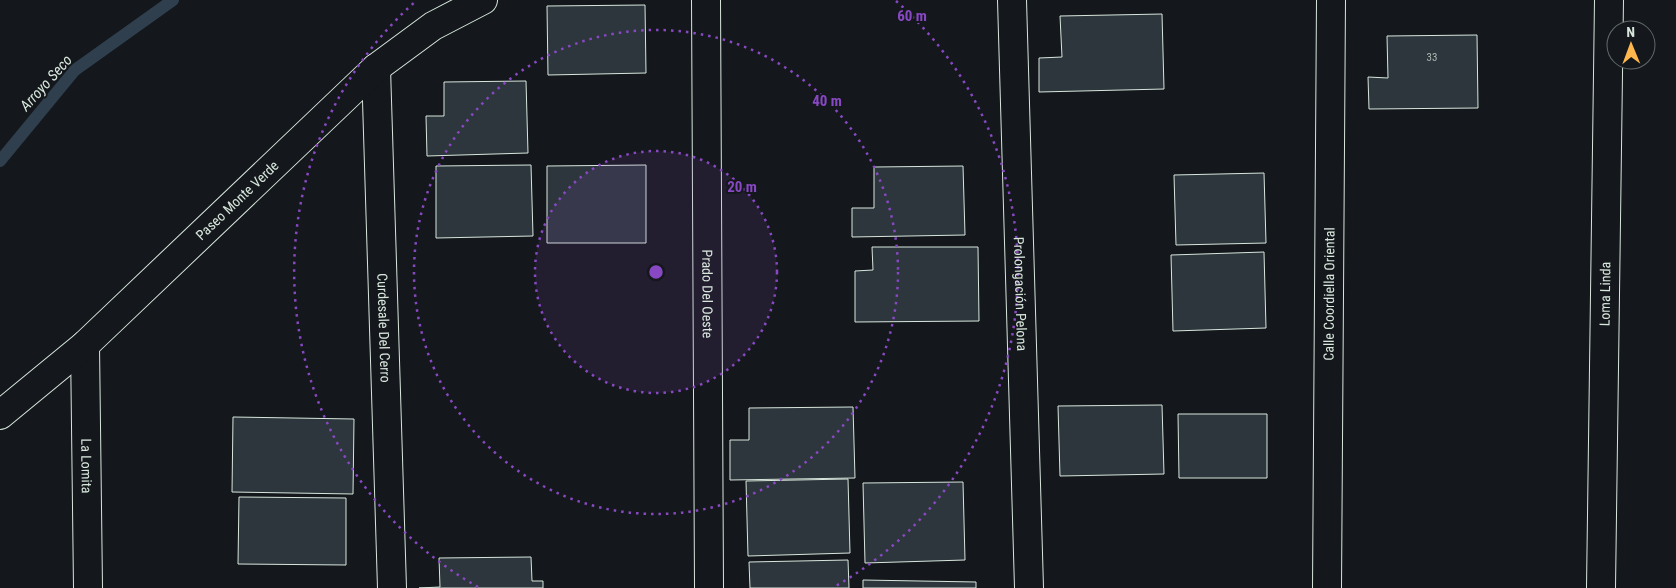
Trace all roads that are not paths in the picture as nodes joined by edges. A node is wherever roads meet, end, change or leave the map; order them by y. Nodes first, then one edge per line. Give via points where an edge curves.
1 (483, 0) edge
2 (706, 0) edge
3 (1012, 0) edge
4 (1331, 0) edge
5 (1610, 0) edge
6 (376, 68) junction
7 (85, 345) junction
8 (0, 415) edge
9 (88, 588) edge
10 (392, 588) edge
11 (709, 588) edge
12 (1029, 588) edge
13 (1327, 588) edge
14 (1601, 588) edge

1 - 6 street, Paseo Monte Verde via 433,26
2 - 11 street, Prado Del Oeste
3 - 12 street, Prolongación Pelona
4 - 13 street, Calle Coordiella Oriental
5 - 14 street, Loma Linda
6 - 7 street, Paseo Monte Verde
6 - 10 street, Curdesale Del Cerro
7 - 8 street, Paseo Monte Verde
7 - 9 street, La Lomita

